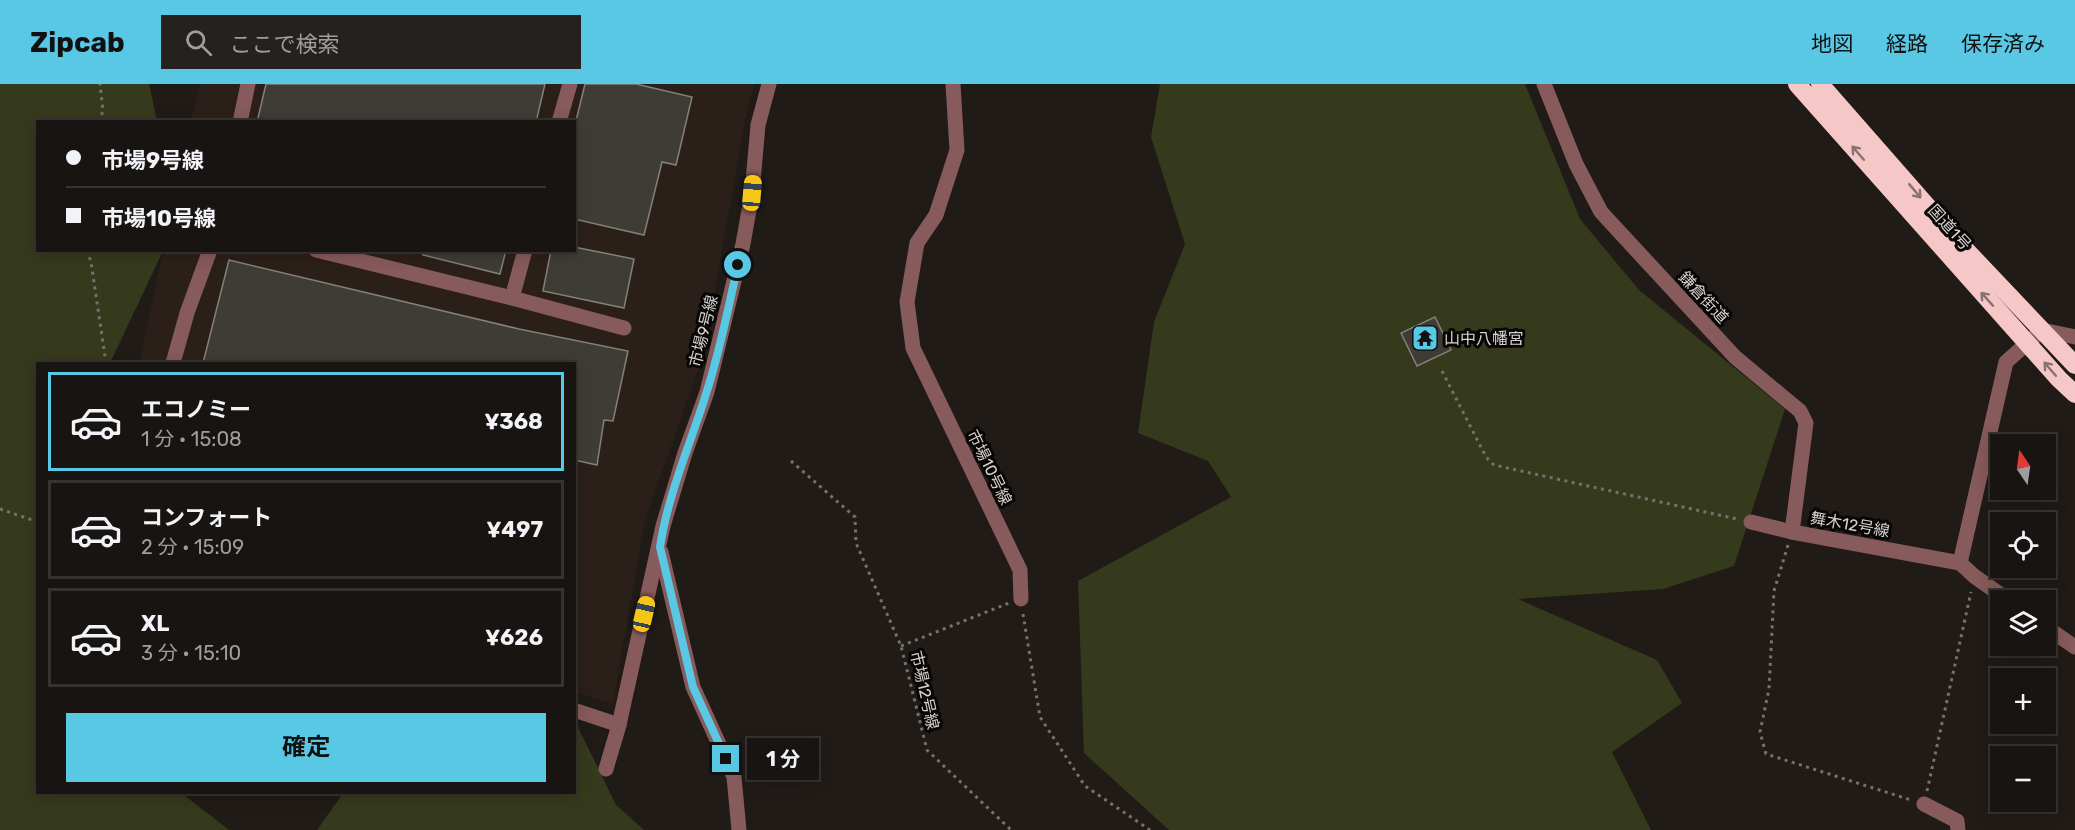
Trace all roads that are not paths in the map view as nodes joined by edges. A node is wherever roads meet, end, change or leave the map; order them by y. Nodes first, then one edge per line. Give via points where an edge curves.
1 (248, 84) edge
2 (570, 84) edge
3 (769, 84) edge
4 (953, 84) edge
5 (1544, 84) edge
6 (1797, 84) edge
7 (1820, 84) edge
8 (240, 120) edge
9 (561, 120) edge
10 (209, 252) edge
11 (324, 252) edge
12 (524, 252) edge
13 (512, 298) junction
14 (624, 328) dead end
15 (2042, 330) junction
16 (2075, 337) edge
17 (2026, 342) junction
18 (174, 362) edge
19 (2075, 365) edge
20 (2075, 394) edge
21 (1751, 522) road end
22 (1792, 532) junction
23 (660, 547) junction
24 (1960, 563) junction
25 (1994, 590) edge
26 (1021, 599) road end
27 (2056, 634) edge
28 (2075, 647) edge
29 (576, 711) edge
30 (619, 725) junction
31 (606, 770) dead end
32 (1924, 804) road end
33 (739, 830) edge
34 (1958, 830) edge

1 - 8 street
2 - 9 street
3 - 23 street, 市場9号線 via 758,125 744,244 707,392 685,453
4 - 26 street, 市場10号線 via 957,150 936,215 917,243 907,302 913,348 1020,570
5 - 22 street, 鎌倉街道 via 1576,164 1601,212 1735,357 1800,411 1806,423
17 -> 6 highway, 国道1号
7 -> 15 highway, 国道1号 via 1962,246
10 - 18 street
11 - 13 street
12 - 13 street
13 - 14 street
15 - 16 street
15 - 17 street
15 - 19 highway, 国道1号
20 -> 17 highway, 国道1号
17 - 24 street via 2006,362
21 - 22 street
22 - 24 street, 舞木12号線
23 - 30 street, 市場9号線
23 - 33 street via 693,687 734,777
24 - 25 street
27 - 28 street
29 - 30 street
30 - 31 street, 市場9号線
32 - 34 street via 1957,821

